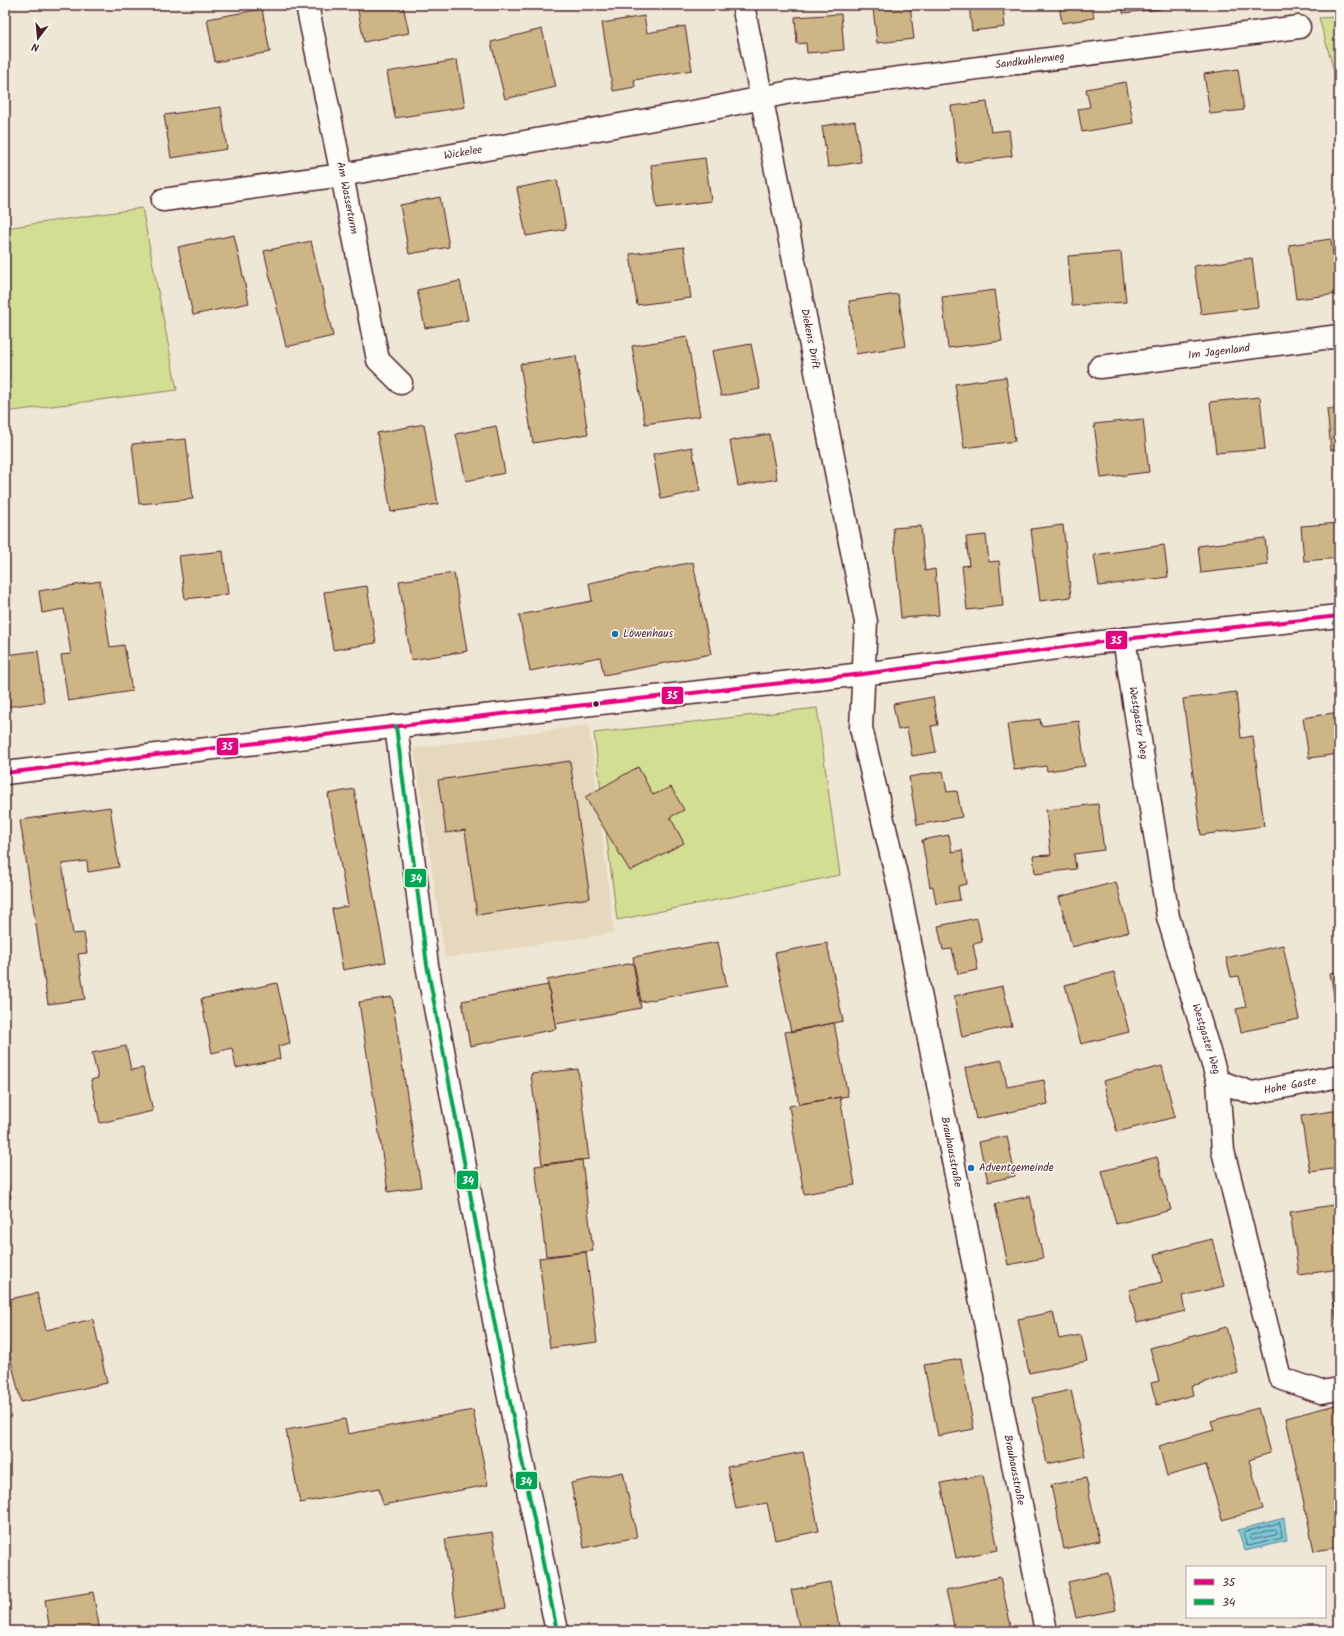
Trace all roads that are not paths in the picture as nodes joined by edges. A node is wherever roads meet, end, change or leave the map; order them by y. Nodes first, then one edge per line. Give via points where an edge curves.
1 (307, 5) edge
2 (743, 5) edge
3 (1299, 27) dead end
4 (762, 97) junction
5 (342, 174) junction
6 (163, 200) dead end
7 (1339, 336) edge
8 (1100, 367) dead end
9 (401, 383) dead end
10 (1339, 616) edge
11 (1124, 639) junction
12 (863, 674) junction
13 (396, 726) junction
14 (5, 773) edge
15 (1339, 1076) edge
16 (1218, 1081) junction
17 (1339, 1389) edge
18 (557, 1631) edge
19 (1046, 1631) edge

1 - 5 street, Am Wasserturm
2 - 4 street, Diekens Drift
3 - 4 street, Sandkuhlenweg
4 - 5 street, Wickelee via 709,109
4 - 12 street, Diekens Drift via 866,622
5 - 6 street, Wickelee
5 - 9 street, Am Wasserturm via 378,360
7 - 8 street, Im Jagenland
10 - 11 street
11 - 12 street
11 - 16 street, Westgaster Weg via 1168,917
12 - 13 street
12 - 19 street, Brauhausstraße via 861,728 898,887
13 - 14 street
13 - 18 street via 427,965 504,1373
15 - 16 street, Hohe Gaste via 1252,1093
16 - 17 street, Westgaster Weg via 1223,1151 1280,1378 1321,1392

